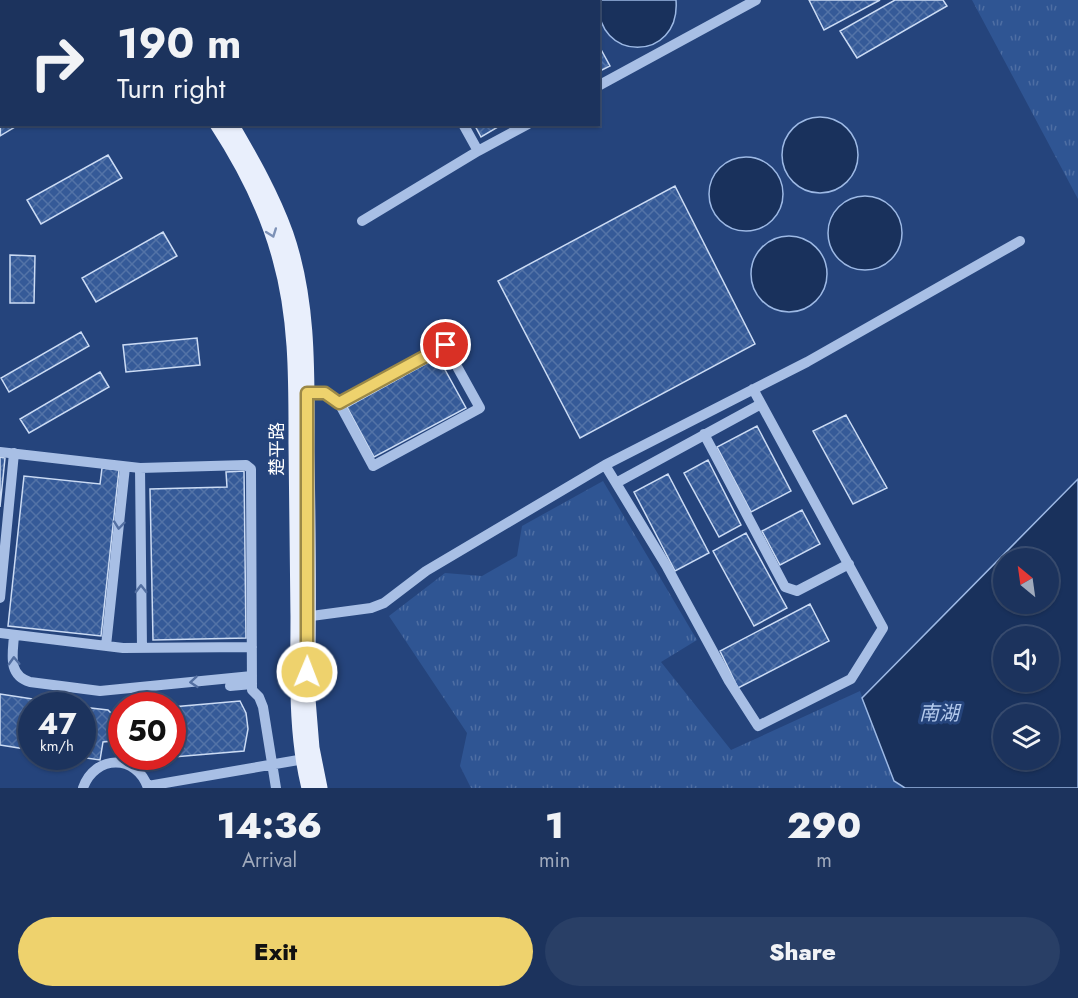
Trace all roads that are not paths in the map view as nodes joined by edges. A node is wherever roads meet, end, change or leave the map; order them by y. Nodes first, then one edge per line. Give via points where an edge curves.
1 (756, 0) edge
2 (600, 85) edge
3 (218, 126) edge
4 (232, 126) edge
5 (464, 126) edge
6 (524, 126) edge
7 (478, 152) junction
8 (362, 221) dead end
9 (1020, 241) dead end
10 (753, 389) junction
11 (307, 393) junction
12 (339, 403) junction
13 (761, 404) junction
14 (704, 434) junction
15 (0, 452) edge
16 (14, 453) junction
17 (605, 465) junction
18 (125, 467) junction
19 (140, 468) junction
20 (616, 483) junction
21 (849, 564) junction
22 (0, 598) edge
23 (303, 618) junction
24 (0, 633) edge
25 (14, 635) junction
26 (106, 646) junction
27 (252, 647) junction
28 (142, 648) junction
29 (252, 683) junction
30 (230, 689) dead end
31 (309, 762) junction
32 (272, 768) junction
33 (148, 787) edge
34 (83, 788) edge
35 (177, 788) edge
36 (276, 788) edge
37 (309, 788) edge
38 (320, 788) edge

1 - 2 street
3 -> 23 main road, 楚平路 via 258,195 287,290 296,395
4 - 11 main road, 楚平路 via 268,189 286,236 302,310
5 - 7 street
6 - 7 street
7 - 8 street
9 - 10 street
10 - 13 street
10 - 17 street
11 - 12 street via 325,393
11 - 23 main road, 楚平路
12 - 12 street via 373,466 480,408 446,345
13 - 14 street
13 - 21 street
14 - 20 street
14 - 21 street via 785,587 797,591
15 - 16 street
16 - 18 street
16 - 22 street
17 - 20 street
17 - 23 street via 426,571 384,603
18 - 19 street
18 -> 26 street
19 - 27 street via 246,465 251,469
28 -> 19 street
20 - 21 street via 758,726 851,679 884,628
23 - 31 main road, 楚平路 via 298,714
24 - 25 street
25 - 26 street
29 -> 25 street via 100,691 30,682 14,670
26 - 28 street
27 - 28 street
27 - 29 street
29 - 30 street
29 - 32 street via 263,707
31 - 32 street
31 - 37 main road, 楚平路
31 - 38 main road, 楚平路
32 - 33 street
32 - 35 street
32 - 36 street
33 - 34 street via 134,767 117,762 94,771

